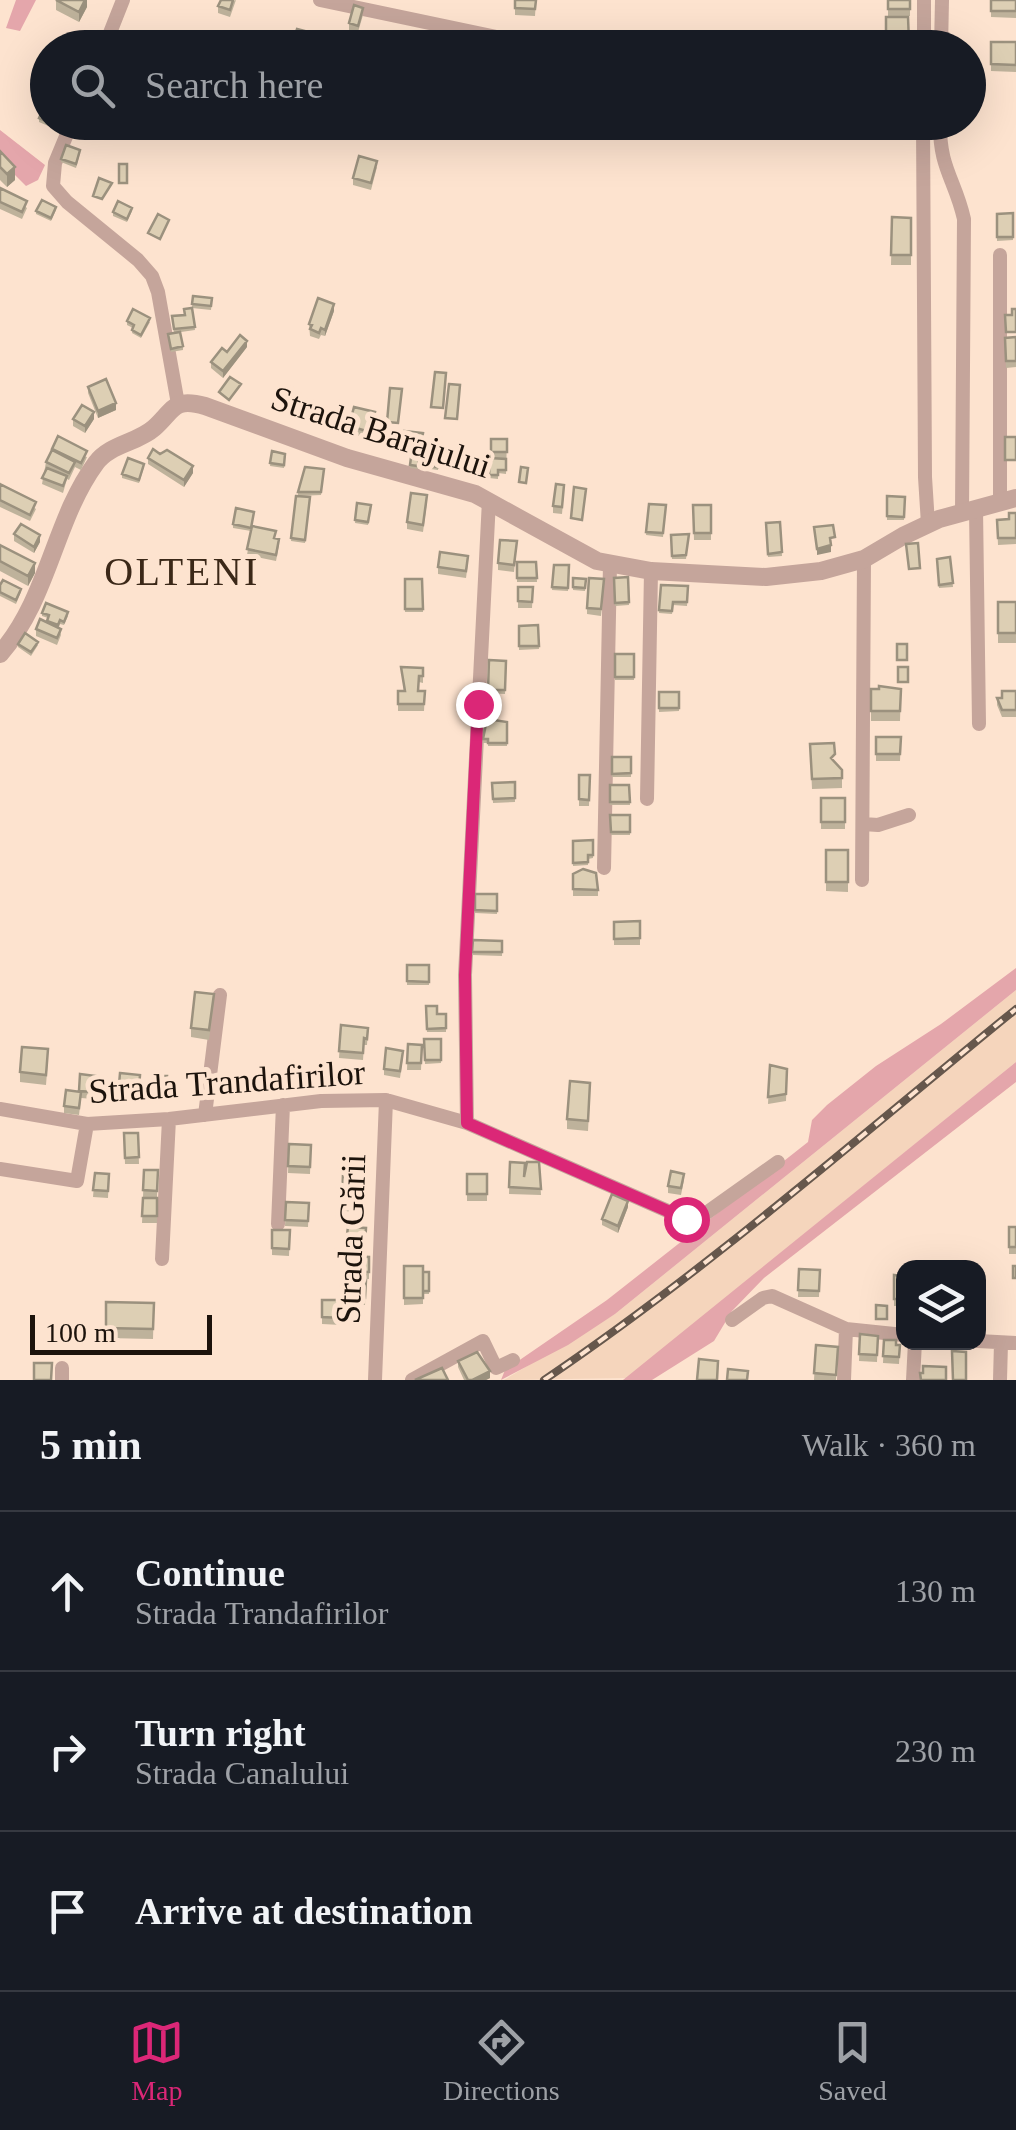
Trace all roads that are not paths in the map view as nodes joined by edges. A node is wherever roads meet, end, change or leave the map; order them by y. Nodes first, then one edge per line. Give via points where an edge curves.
1 (124, 0) edge
2 (320, 0) edge
3 (924, 0) edge
4 (942, 0) edge
5 (112, 30) edge
6 (463, 30) edge
7 (924, 30) edge
8 (941, 30) edge
9 (65, 140) edge
10 (924, 140) edge
11 (940, 140) edge
12 (1000, 255) dead end
13 (178, 404) junction
14 (489, 500) junction
15 (1008, 500) edge
16 (969, 511) junction
17 (928, 524) junction
18 (864, 559) junction
19 (610, 564) junction
20 (651, 572) junction
21 (0, 654) edge
22 (979, 724) dead end
23 (647, 799) dead end
24 (909, 814) dead end
25 (863, 824) junction
26 (604, 868) dead end
27 (862, 880) dead end
28 (220, 995) dead end
29 (386, 1100) junction
30 (283, 1105) junction
31 (0, 1109) edge
32 (205, 1115) junction
33 (169, 1119) junction
34 (467, 1123) junction
35 (87, 1124) junction
36 (778, 1162) dead end
37 (0, 1168) edge
38 (278, 1224) dead end
39 (162, 1259) dead end
40 (732, 1320) dead end
41 (846, 1329) junction
42 (896, 1334) edge
43 (1008, 1343) edge
44 (914, 1350) edge
45 (514, 1360) dead end
46 (375, 1380) edge
47 (412, 1380) edge
48 (844, 1380) edge
49 (912, 1380) edge
50 (1000, 1380) edge

1 - 5 street
2 - 6 street
3 - 7 street
4 - 8 street
9 - 13 street via 53,186 152,276
10 - 17 street
11 - 16 street via 964,219
12 - 15 street
13 - 14 street, Strada Barajului via 205,406 346,458
13 - 21 street via 153,429 96,463 37,596
14 - 19 street, Strada Barajului
14 - 34 street via 465,975
15 - 16 street, Strada Barajului
16 - 17 street, Strada Barajului
16 - 22 street
17 - 18 street, Strada Barajului
18 - 20 street, Strada Barajului via 791,576
18 - 25 street
19 - 20 street, Strada Barajului
19 - 26 street
20 - 23 street
24 - 25 street
25 - 27 street
28 - 32 street
29 - 30 street, Strada Trandafirilor
29 - 34 street, Strada Trandafirilor
29 - 46 street, Strada Gării
30 - 32 street, Strada Trandafirilor
30 - 38 street
31 - 35 street, Strada Trandafirilor
32 - 33 street, Strada Trandafirilor
33 - 35 street, Strada Trandafirilor
33 - 39 street
34 - 36 street, Strada Trandafirilor via 686,1219 702,1216
35 - 37 street via 77,1181
40 - 41 street via 772,1296
41 - 42 street
41 - 48 street
43 - 50 street
44 - 49 street
45 - 47 street via 496,1368 483,1341

